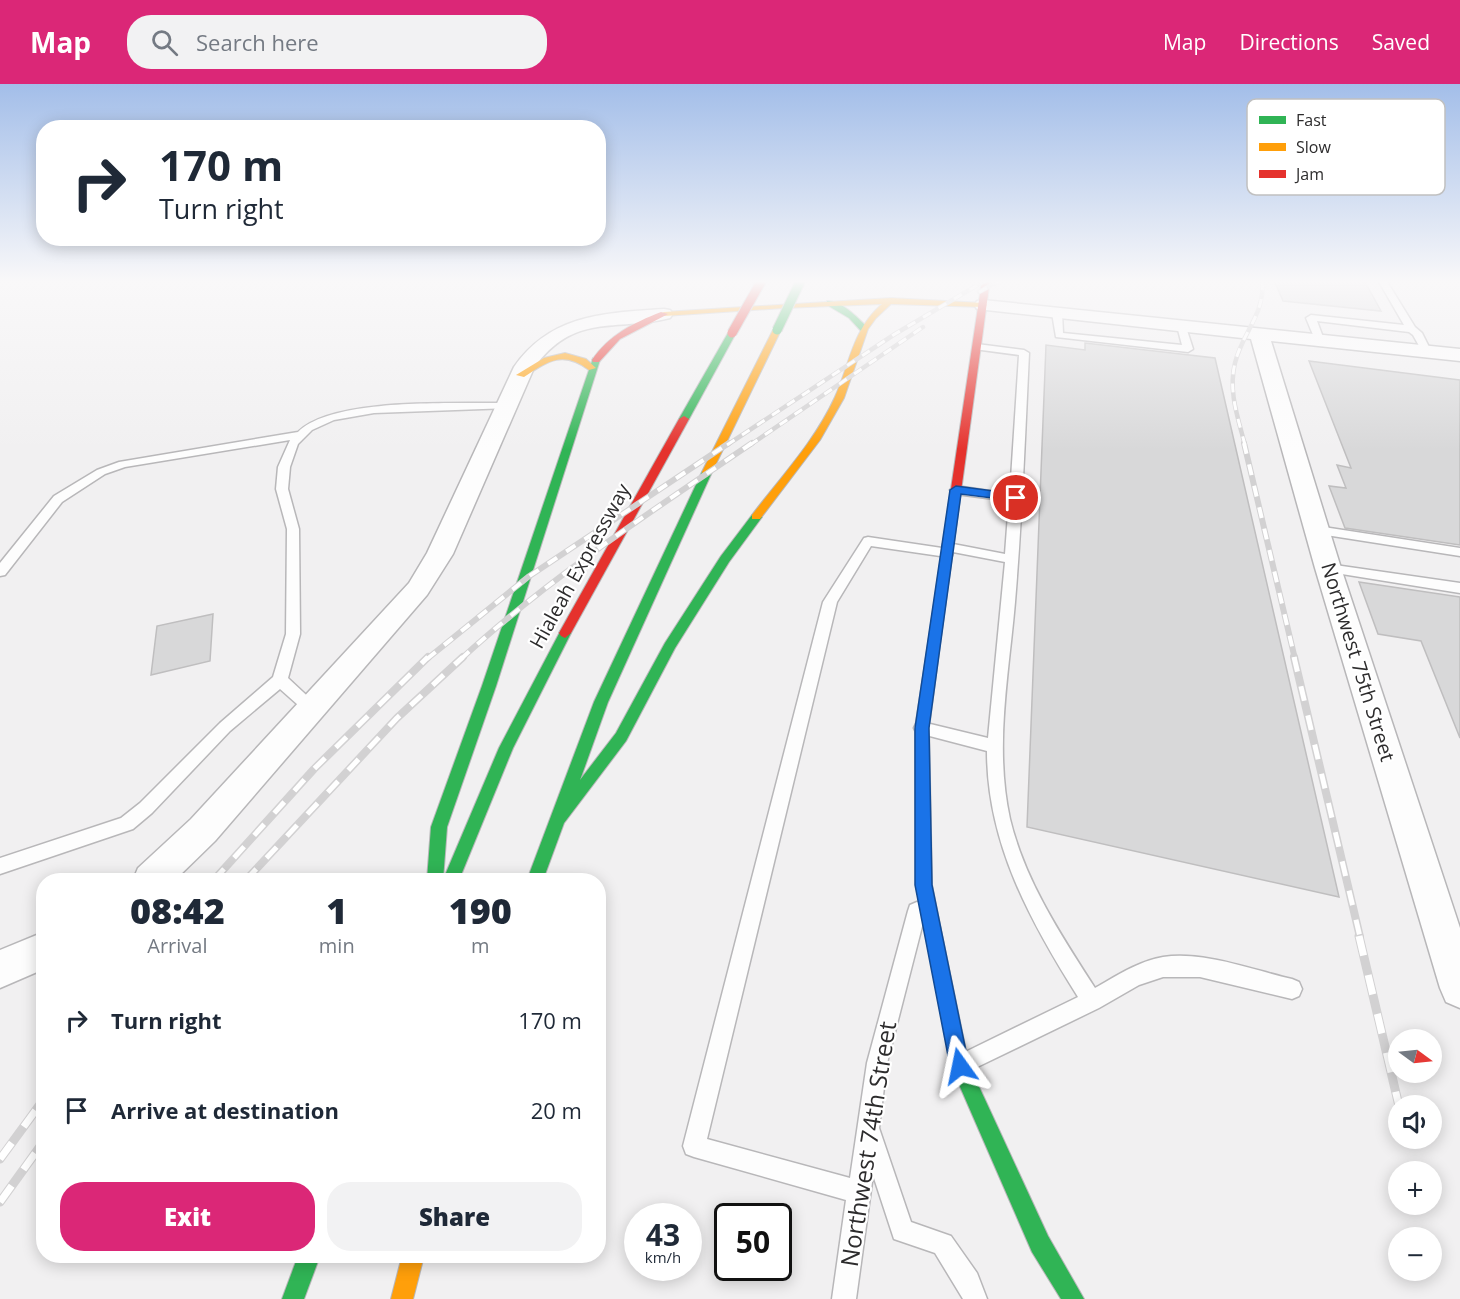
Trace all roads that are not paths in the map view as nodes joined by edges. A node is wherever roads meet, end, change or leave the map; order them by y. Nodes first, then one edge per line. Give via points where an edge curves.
1 (554, 337) edge
2 (619, 337) edge
3 (730, 337) edge
4 (774, 337) edge
5 (861, 337) edge
6 (978, 337) edge
7 (1260, 337) edge
8 (1286, 337) edge
9 (1317, 337) edge
10 (1419, 337) edge
11 (1318, 340) junction
12 (977, 347) junction
13 (1426, 351) junction
14 (1460, 355) edge
15 (592, 368) junction
16 (521, 375) junction
17 (506, 406) junction
18 (299, 435) junction
19 (956, 490) junction
20 (1016, 498) junction
21 (1317, 530) junction
22 (947, 550) junction
23 (1460, 552) edge
24 (1012, 559) junction
25 (1328, 568) junction
26 (0, 572) edge
27 (1460, 588) edge
28 (280, 680) junction
29 (312, 709) junction
30 (922, 728) junction
31 (995, 746) junction
32 (555, 823) junction
33 (0, 866) edge
34 (158, 873) edge
35 (436, 873) edge
36 (454, 873) edge
37 (537, 873) edge
38 (924, 885) junction
39 (36, 953) edge
40 (0, 969) edge
41 (1460, 988) edge
42 (1292, 989) dead end
43 (1092, 1001) junction
44 (960, 1066) junction
45 (868, 1127) junction
46 (859, 1192) junction
47 (306, 1263) edge
48 (411, 1263) edge
49 (293, 1299) edge
50 (402, 1299) edge
51 (844, 1299) edge
52 (975, 1299) edge
53 (1073, 1299) edge

1 - 16 street via 539,346
2 - 15 main road via 600,353
3 - 36 main road, Hialeah Expressway, bridge via 582,601 506,747
4 - 32 main road, bridge via 694,498 611,681
5 - 32 main road via 839,398 815,440 725,559 670,646 621,737
6 - 12 main road, Northwest 74th Street
7 - 21 street, Northwest 75th Street
8 - 11 street
9 - 11 lane
10 - 13 lane
11 - 13 street
12 - 19 main road, Northwest 74th Street
12 - 20 lane via 1024,353
13 - 14 street
15 - 16 main road via 579,358 561,355 548,358
15 - 35 main road via 439,827
16 - 17 street
17 - 18 lane via 374,410 331,417
17 - 29 street via 431,570
18 - 26 lane via 100,472 58,500
18 - 28 lane via 288,451 282,489 293,529 293,634
19 - 20 lane
19 - 22 main road, Northwest 74th Street
20 - 24 lane
21 - 23 lane
21 - 25 street, Northwest 75th Street
22 - 24 lane
22 - 30 main road, Northwest 74th Street
22 - 46 lane via 868,541 830,602 694,1146
24 - 31 lane
25 - 27 lane
25 - 41 street, Northwest 75th Street
28 - 29 lane
28 - 33 lane via 225,727 127,824
29 - 34 street via 203,830
30 - 31 lane
30 - 38 main road, Northwest 74th Street
31 - 43 lane via 999,803 1013,859 1046,927
32 - 37 main road
38 - 44 main road, Northwest 74th Street
38 - 45 lane, Northwest 74th Street via 878,1063
39 - 40 street
42 - 43 lane via 1200,968 1163,967 1134,977
43 - 44 lane
44 - 53 main road, Northwest 74th Street via 1040,1244
45 - 46 lane, Northwest 74th Street
45 - 52 lane via 902,1231 943,1244
46 - 51 lane, Northwest 74th Street
47 - 49 main road
48 - 50 main road

